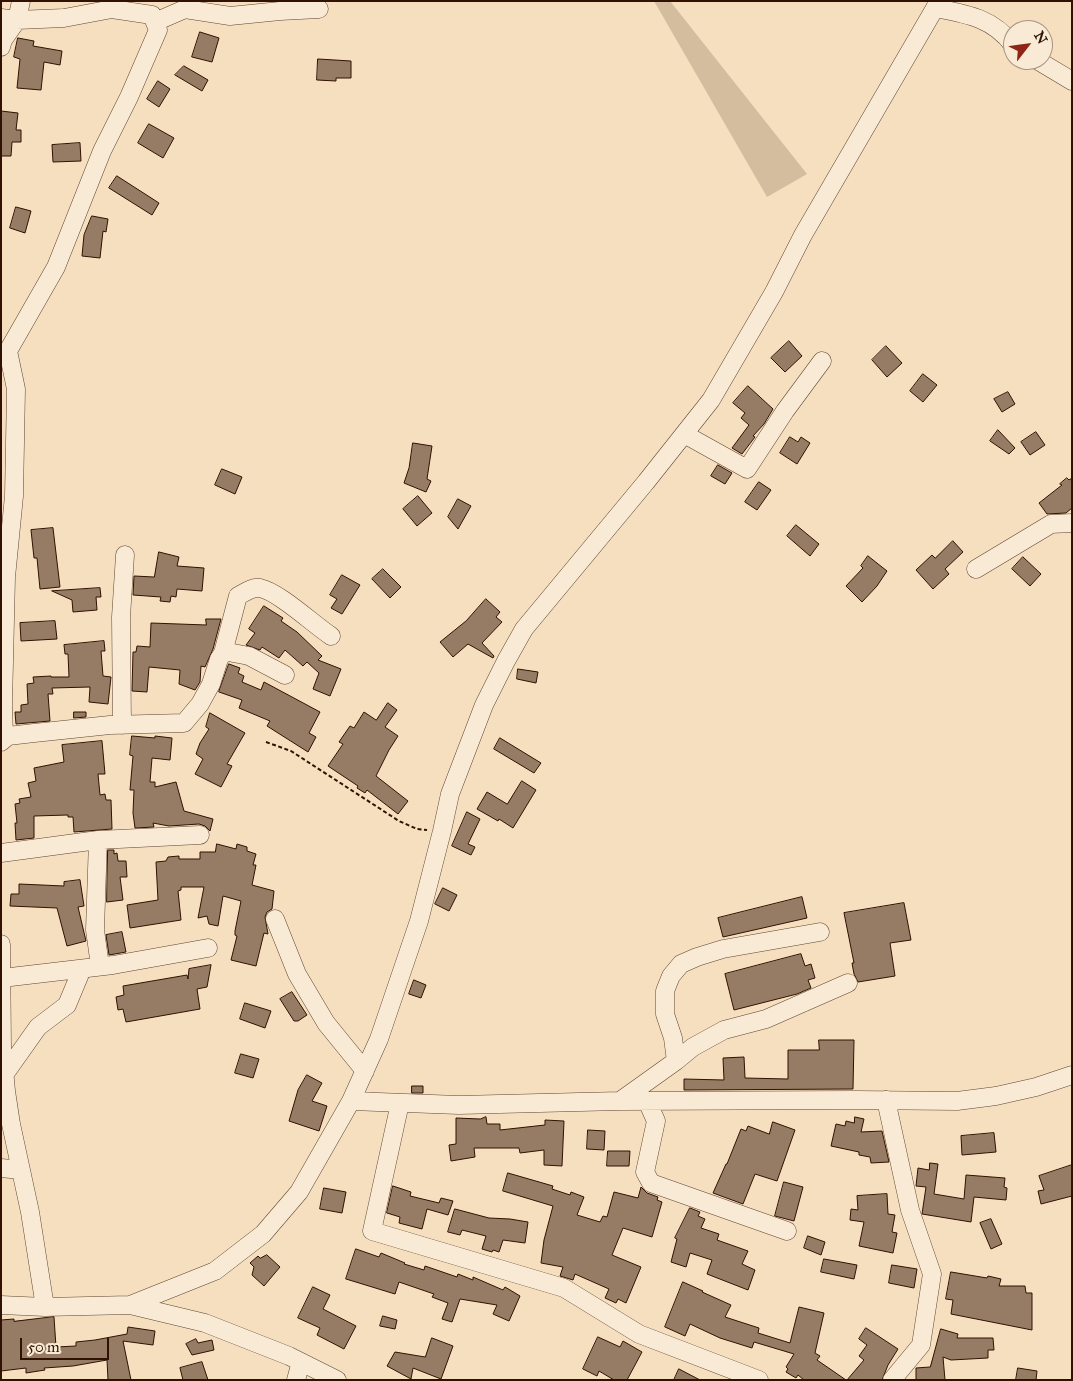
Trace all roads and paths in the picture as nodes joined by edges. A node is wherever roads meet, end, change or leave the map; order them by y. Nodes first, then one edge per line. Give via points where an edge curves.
1 (21, 1) edge
2 (936, 5) edge
3 (319, 9) dead end
4 (9, 19) edge
5 (155, 22) junction
6 (1003, 33) edge
7 (1, 47) edge
8 (1053, 70) edge
9 (1072, 81) edge
10 (822, 361) dead end
11 (684, 434) junction
12 (1072, 523) edge
13 (126, 555) dead end
14 (976, 569) dead end
15 (330, 636) dead end
16 (223, 653) junction
17 (285, 675) dead end
18 (122, 725) junction
19 (3, 740) edge
20 (266, 742) dead end
21 (442, 831) junction
22 (200, 835) dead end
23 (98, 840) junction
24 (1, 853) edge
25 (275, 919) dead end
26 (820, 932) dead end
27 (1, 944) edge
28 (208, 948) dead end
29 (100, 966) junction
30 (82, 969) junction
31 (2, 978) edge
32 (848, 983) dead end
33 (676, 1061) junction
34 (365, 1071) junction
35 (4, 1075) junction
36 (1072, 1075) edge
37 (886, 1100) junction
38 (351, 1101) junction
39 (620, 1101) junction
40 (647, 1101) junction
41 (400, 1103) junction
42 (1, 1168) edge
43 (21, 1170) junction
44 (787, 1231) dead end
45 (1, 1305) edge
46 (130, 1305) junction
47 (45, 1307) junction
48 (306, 1365) junction
49 (296, 1380) edge
50 (337, 1380) edge
51 (759, 1380) edge
52 (892, 1380) edge

1 - 4 street
2 - 6 street via 970,15
2 - 11 street via 711,400
3 - 5 street via 230,16 185,8
4 - 5 street via 64,18 112,9 152,15
4 - 7 street
5 - 19 street via 158,30 102,151 56,267 8,351 16,389 14,496 6,577
8 - 9 street
10 - 11 street via 747,470
11 - 21 street via 524,629 484,704 450,794
12 - 14 street via 1051,524
13 - 18 street via 121,617
15 - 16 street via 275,595 258,588 238,596
16 - 17 street via 249,656
16 - 18 street via 212,684 184,723
18 - 19 street via 8,736
20 - 21 path via 291,751 399,821 417,829
21 - 34 street via 419,921
22 - 23 street
23 - 24 street
23 - 29 street via 95,930
25 - 34 street via 306,990 326,1023
26 - 33 street via 722,949 681,964 670,976 665,991 665,1014
27 - 31 street
28 - 29 street
29 - 30 street
30 - 31 street
30 - 35 street via 67,1005 38,1027
31 - 35 street
32 - 33 street via 766,1019 724,1030 693,1047
33 - 39 street
34 - 38 street
35 - 43 street via 10,1124
36 - 37 street via 996,1096 957,1101
37 - 40 street
37 - 52 street via 910,1210 932,1274 921,1345
38 - 41 street
38 - 46 street via 298,1192 263,1234 215,1271
39 - 40 street
39 - 41 street via 459,1105
40 - 44 street via 656,1121 645,1172 651,1183
41 - 51 street via 372,1230 564,1288 639,1334
42 - 43 street
43 - 47 street
45 - 47 street
46 - 47 street
46 - 48 street via 204,1322
48 - 49 street via 300,1369
48 - 50 street

